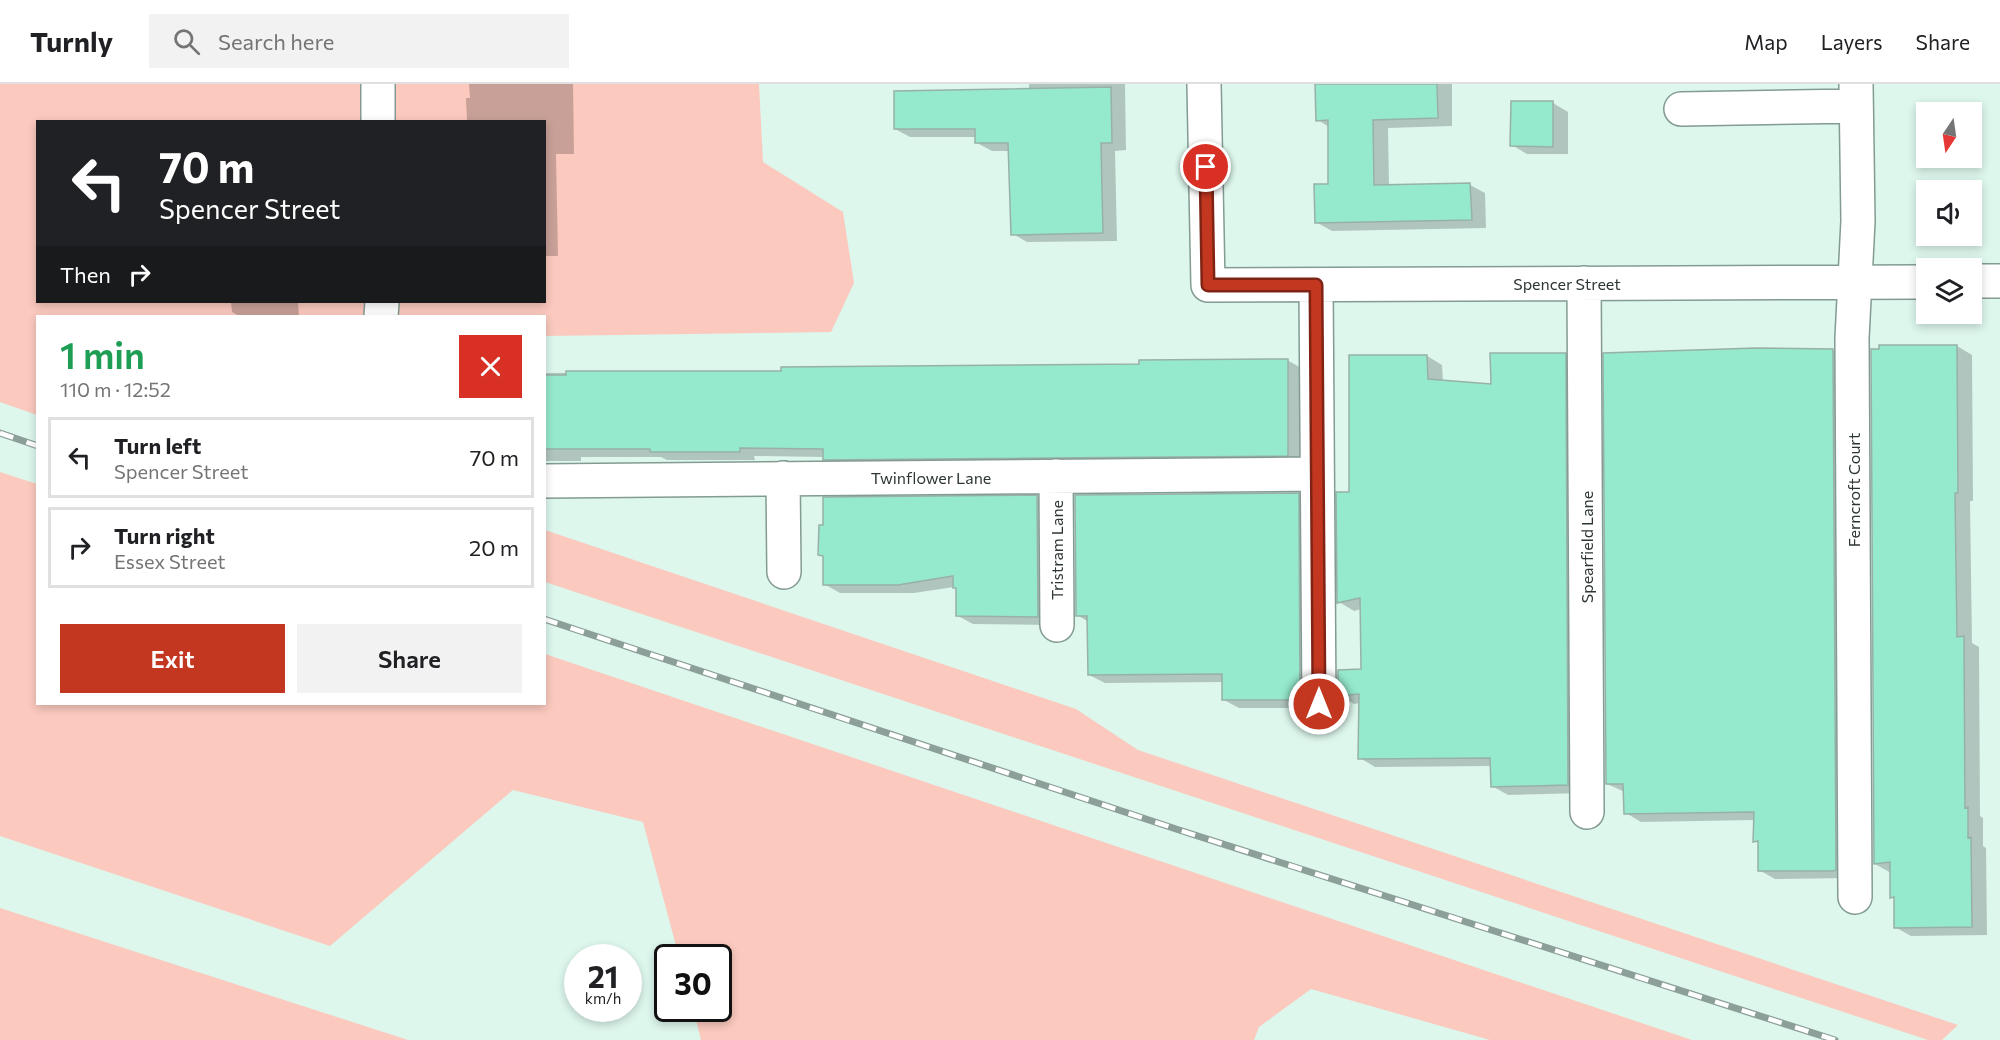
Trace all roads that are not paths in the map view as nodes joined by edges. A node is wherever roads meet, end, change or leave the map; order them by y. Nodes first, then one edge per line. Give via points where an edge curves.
1 (378, 84) edge
2 (1204, 84) edge
3 (1856, 95) edge
4 (1681, 109) dead end
5 (378, 120) edge
6 (1982, 281) edge
7 (2000, 281) edge
8 (1856, 282) junction
9 (1916, 282) edge
10 (1584, 283) junction
11 (1316, 285) junction
12 (1317, 474) junction
13 (1056, 476) junction
14 (783, 478) junction
15 (546, 481) edge
16 (783, 573) dead end
17 (1057, 625) dead end
18 (1319, 704) dead end
19 (1587, 812) dead end
20 (1856, 897) dead end

1 - 5 street
2 - 11 street, Spencer Street via 1208,285
3 - 4 street
3 - 8 street, Ferncroft Court
6 - 7 street
8 - 9 street, Spencer Street
8 - 10 street, Spencer Street
8 - 20 street, Ferncroft Court via 1852,338
10 - 11 street, Spencer Street
10 - 19 street, Spearfield Lane
11 - 12 street
12 - 13 street, Twinflower Lane
12 - 18 street
13 - 14 street, Twinflower Lane
13 - 17 street, Tristram Lane
14 - 15 street, Twinflower Lane
14 - 16 street

